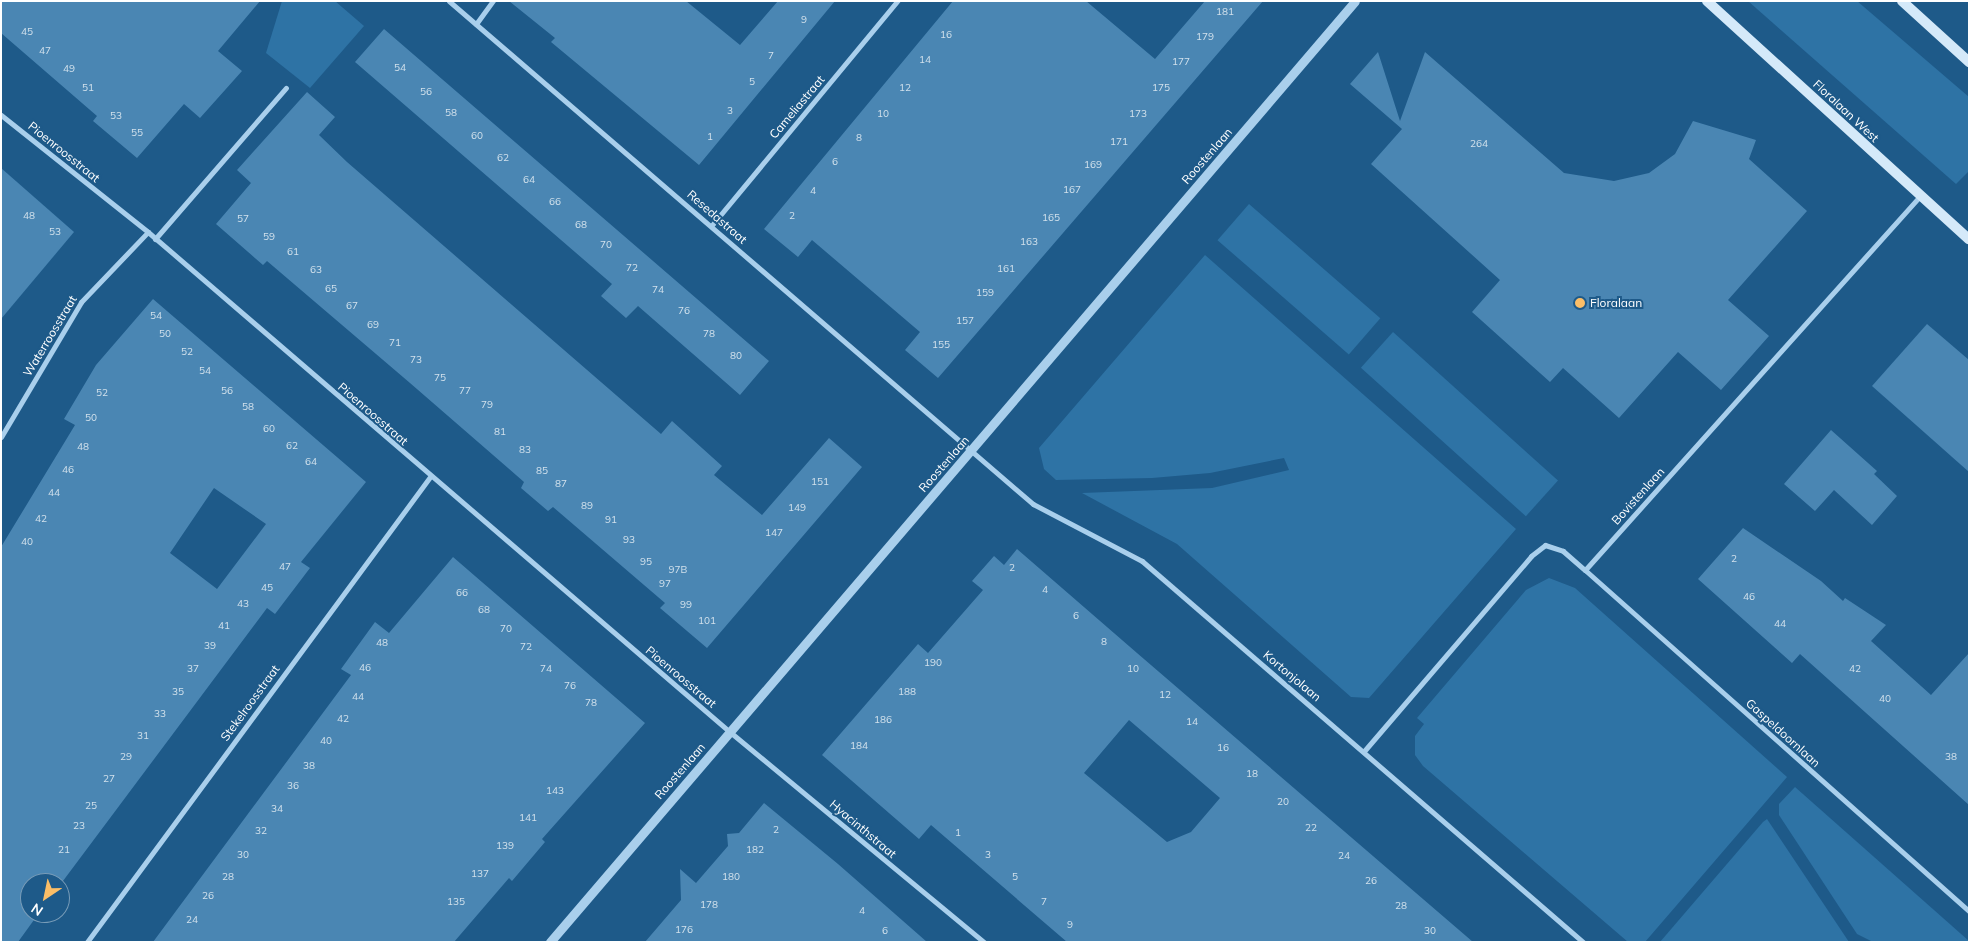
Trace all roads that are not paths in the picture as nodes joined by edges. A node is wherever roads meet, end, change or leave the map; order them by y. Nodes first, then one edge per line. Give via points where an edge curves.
1 (449, 1) edge
2 (493, 1) edge
3 (897, 1) edge
4 (1355, 1) edge
5 (1707, 1) edge
6 (1902, 1) edge
7 (476, 24) junction
8 (1969, 62) edge
9 (286, 88) dead end
10 (1, 114) edge
11 (1920, 196) junction
12 (712, 225) junction
13 (148, 232) junction
14 (155, 239) junction
15 (1969, 239) edge
16 (1, 437) edge
17 (971, 450) junction
18 (430, 477) junction
19 (1584, 570) junction
20 (730, 732) junction
21 (1366, 750) junction
22 (1969, 911) edge
23 (87, 942) edge
24 (550, 942) edge
25 (984, 942) edge
26 (1583, 942) edge

1 - 7 street, Resedastraat
2 - 7 street
3 - 12 street, Cameliastraat
4 - 17 street, Roostenlaan
5 - 11 main road, Floralaan West
6 - 8 main road
7 - 12 street, Resedastraat
9 - 14 street
10 - 13 street, Pioenroosstraat
11 - 15 main road, Floralaan West
11 - 19 street, Bovistenlaan
12 - 17 street, Resedastraat
13 - 14 street, Pioenroosstraat
13 - 16 street, Waterroosstraat via 81,302
14 - 18 street, Pioenroosstraat
17 - 20 street, Roostenlaan
17 - 21 street, Kortonjolaan via 1033,504 1142,562
18 - 20 street, Pioenroosstraat
18 - 23 street, Stekelroosstraat
19 - 21 street via 1563,552 1545,545 1531,556
19 - 22 street, Gaspeldoornlaan
20 - 24 street, Roostenlaan
20 - 25 street, Hyacinthstraat
21 - 26 street, Kortonjolaan

